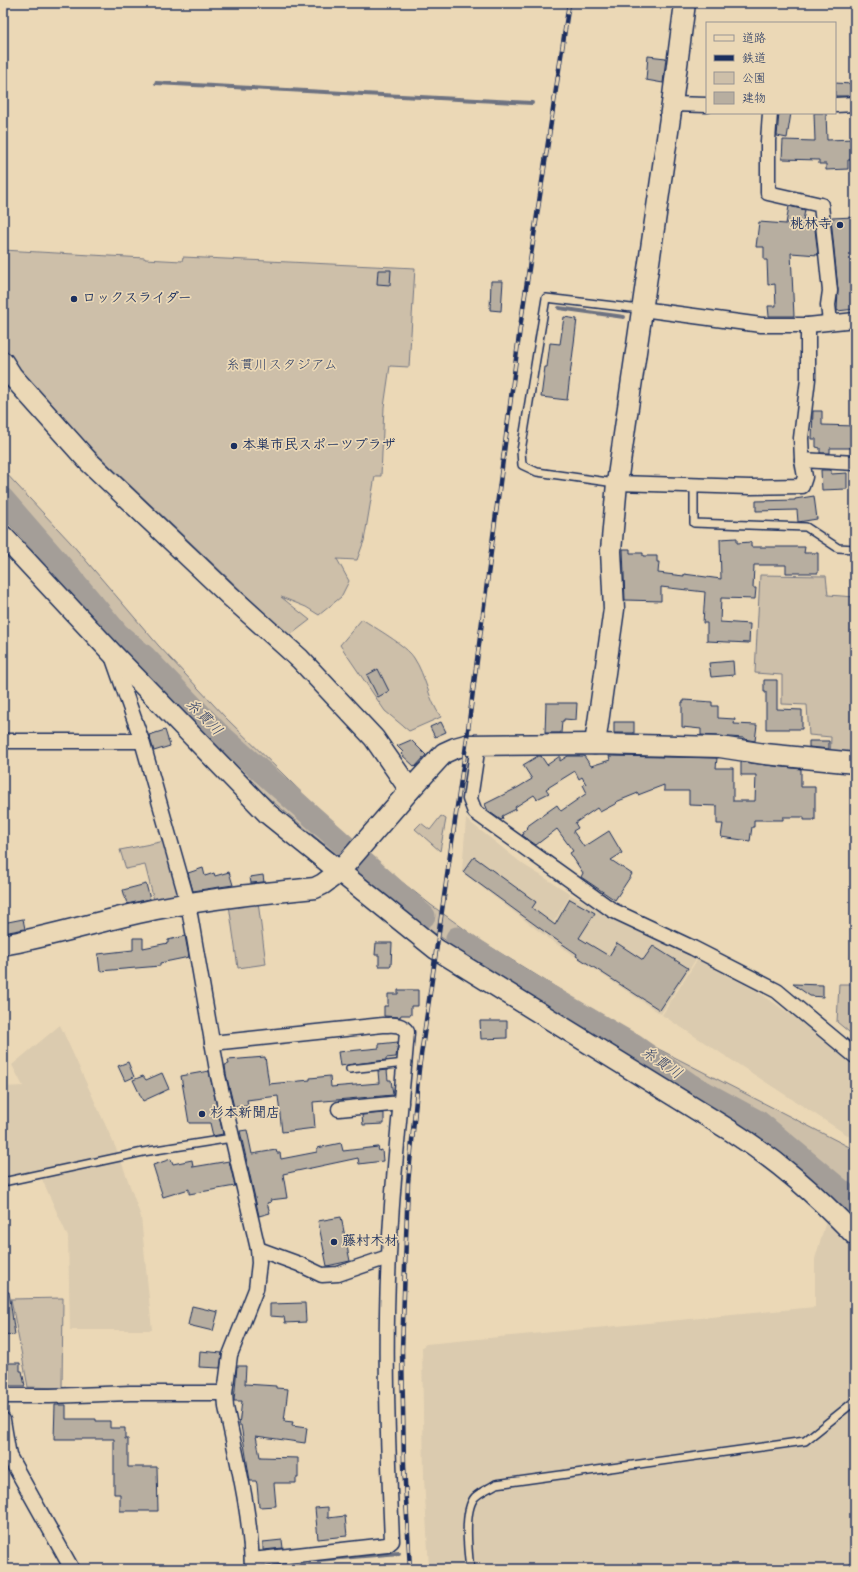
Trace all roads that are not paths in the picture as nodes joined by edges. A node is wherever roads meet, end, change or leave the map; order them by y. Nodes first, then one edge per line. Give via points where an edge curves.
1 (685, 3) edge
2 (672, 104) junction
3 (855, 104) edge
4 (706, 105) edge
5 (836, 105) edge
6 (770, 114) edge
7 (642, 309) junction
8 (855, 320) edge
9 (830, 322) junction
10 (808, 325) junction
11 (3, 362) edge
12 (802, 460) junction
13 (855, 463) edge
14 (617, 483) junction
15 (694, 486) junction
16 (3, 536) edge
17 (855, 549) edge
18 (110, 652) junction
19 (3, 741) edge
20 (142, 741) junction
21 (595, 744) junction
22 (478, 745) junction
23 (855, 763) edge
24 (410, 790) junction
25 (342, 868) junction
26 (188, 903) junction
27 (3, 945) edge
28 (212, 1043) junction
29 (855, 1056) edge
30 (405, 1063) junction
31 (350, 1069) dead end
32 (401, 1103) junction
33 (339, 1109) dead end
34 (232, 1138) junction
35 (3, 1182) edge
36 (855, 1235) edge
37 (258, 1249) junction
38 (388, 1257) junction
39 (225, 1393) junction
40 (3, 1396) edge
41 (855, 1401) edge
42 (3, 1420) edge
43 (252, 1565) edge
44 (72, 1569) edge
45 (470, 1569) edge

1 - 2 street
2 - 4 street
2 - 7 street
3 - 5 street
6 - 9 street via 768,193 821,205 830,291
7 - 10 street via 761,325
7 - 14 street
7 - 14 lane via 546,298 521,451 522,466 537,472
8 - 9 street
9 - 10 street
10 - 12 street via 808,379 801,438
11 - 24 street via 12,376 88,461 230,596 300,658 374,738
12 - 13 street
12 - 15 street via 805,477 802,486
14 - 15 street
14 - 21 street via 611,551 614,609
15 - 17 lane via 694,523 806,527 838,548
16 - 18 street
18 - 20 street
18 - 25 street via 268,814
19 - 20 street
20 - 26 street
21 - 22 street
21 - 23 street via 720,748
22 - 24 street via 466,745 444,753
22 - 29 street via 470,800 475,812 612,910 777,991
24 - 25 street
25 - 26 street via 315,888
25 - 36 street via 436,949 754,1146 795,1177
26 - 27 street
26 - 28 street
28 - 30 street via 400,1025 407,1032
28 - 34 street
30 - 31 lane
30 - 32 street
32 - 33 street
32 - 38 street
34 - 35 lane via 143,1152
34 - 37 street
37 - 38 street via 322,1275 338,1274
37 - 39 street via 256,1289 230,1354
38 - 43 street via 387,1428 392,1541 387,1545
39 - 40 street
39 - 43 street via 251,1536
41 - 45 lane via 806,1441 496,1484 474,1498 468,1516
42 - 44 street via 9,1456

